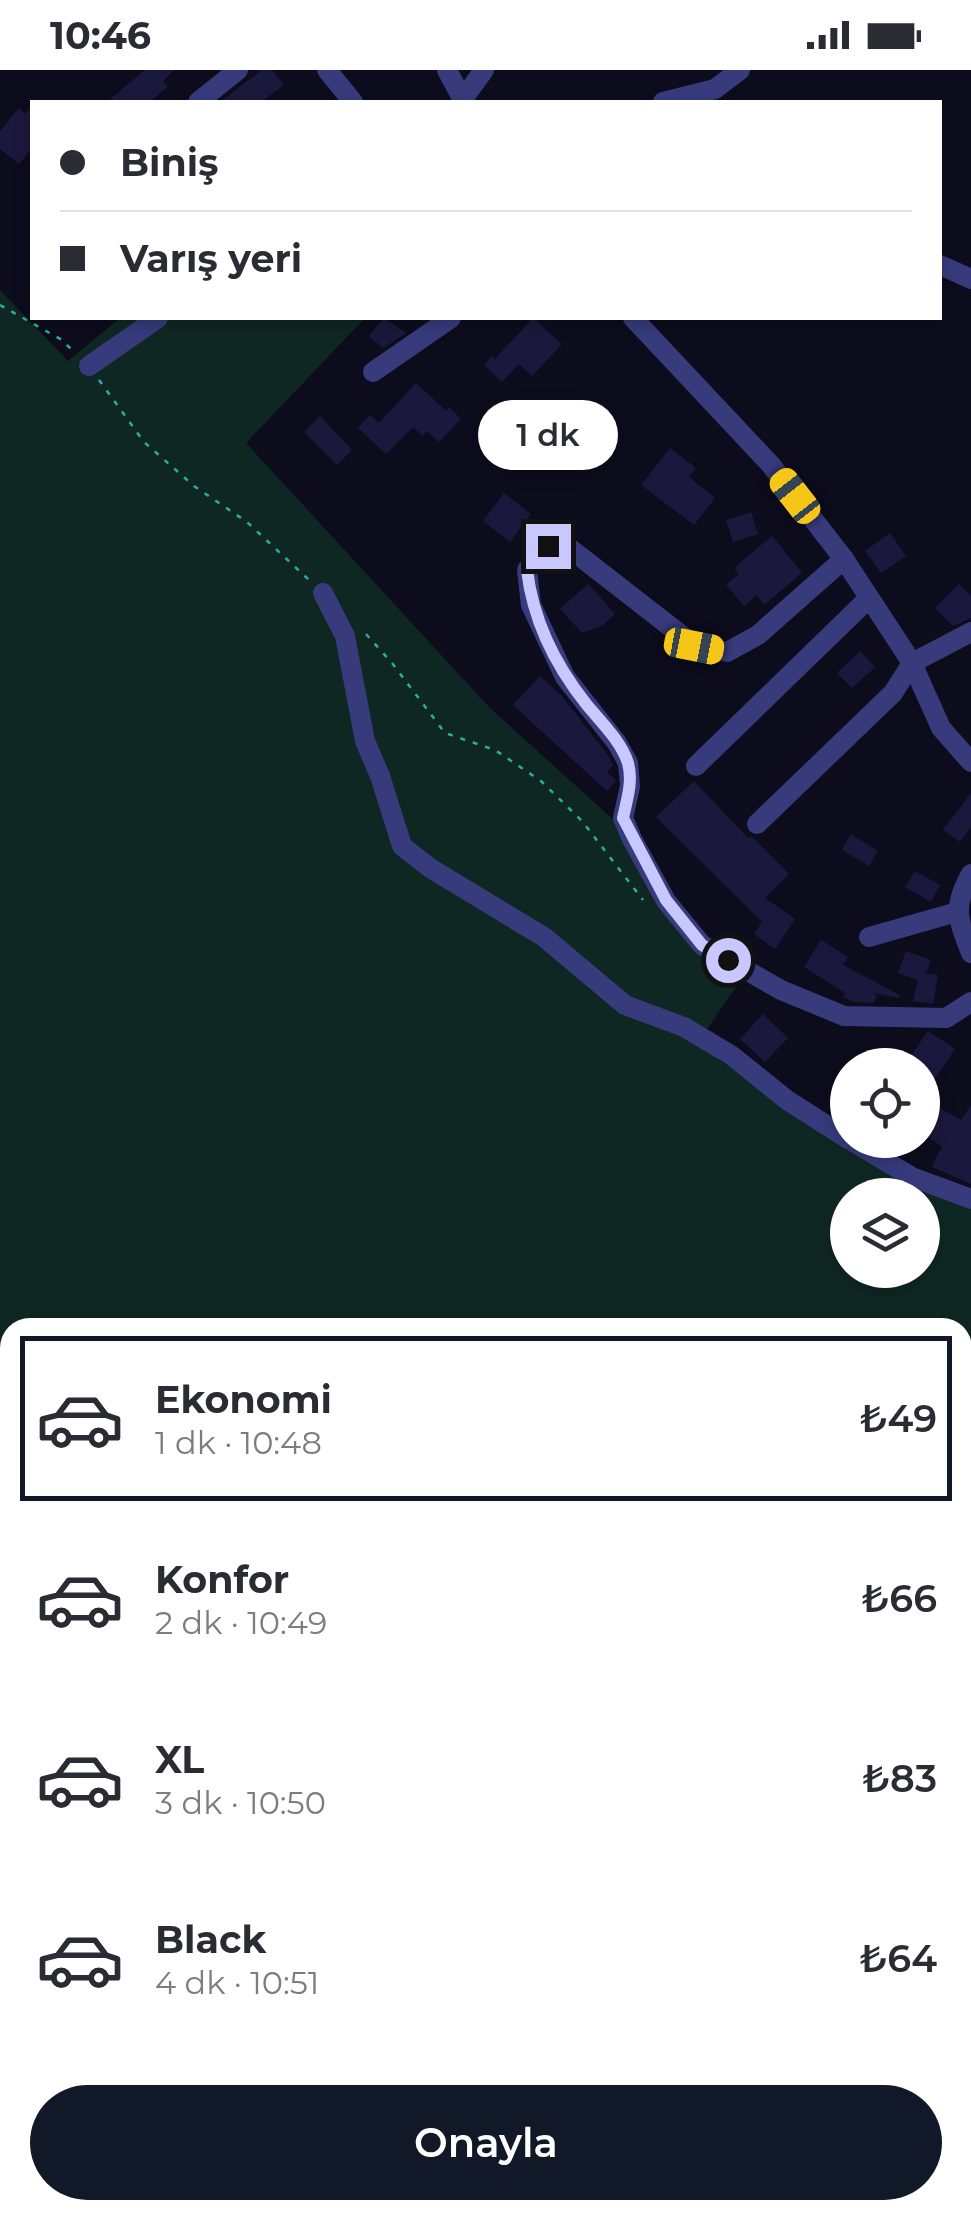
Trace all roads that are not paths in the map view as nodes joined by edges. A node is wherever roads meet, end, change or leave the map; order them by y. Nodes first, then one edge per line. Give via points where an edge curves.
1 (238, 70) edge
2 (327, 70) edge
3 (447, 70) edge
4 (484, 70) edge
5 (740, 70) edge
6 (200, 100) edge
7 (351, 100) edge
8 (462, 100) edge
9 (464, 100) edge
10 (674, 100) edge
11 (942, 266) edge
12 (971, 279) edge
13 (155, 320) edge
14 (449, 320) edge
15 (635, 320) edge
16 (89, 366) dead end
17 (373, 372) dead end
18 (844, 559) junction
19 (323, 593) dead end
20 (868, 599) junction
21 (971, 632) edge
22 (912, 663) junction
23 (971, 762) edge
24 (696, 766) dead end
25 (757, 824) dead end
26 (971, 874) edge
27 (957, 912) junction
28 (869, 937) dead end
29 (971, 953) edge
30 (971, 1002) edge
31 (971, 1012) edge
32 (971, 1020) edge
33 (830, 1127) edge
34 (881, 1158) edge
35 (971, 1199) edge

1 - 6 street
2 - 7 street
3 - 8 street
4 - 9 street
5 - 10 street via 715,90
11 - 12 street
13 - 16 street
14 - 17 street
15 - 18 street via 771,465
18 - 20 street
18 - 30 street via 758,635 727,652 694,646 568,548 548,546 527,570 531,605 565,677 628,762 623,818 632,839 666,900 702,945 844,1016 946,1018
19 - 33 street via 346,636 364,741 402,846 544,937 625,1006 684,1026
20 - 22 street
20 - 24 street
21 - 22 street
22 - 23 street via 941,728
22 - 25 street via 893,692
26 - 27 street
27 - 28 street
27 - 29 street
31 - 32 street
34 - 35 street

